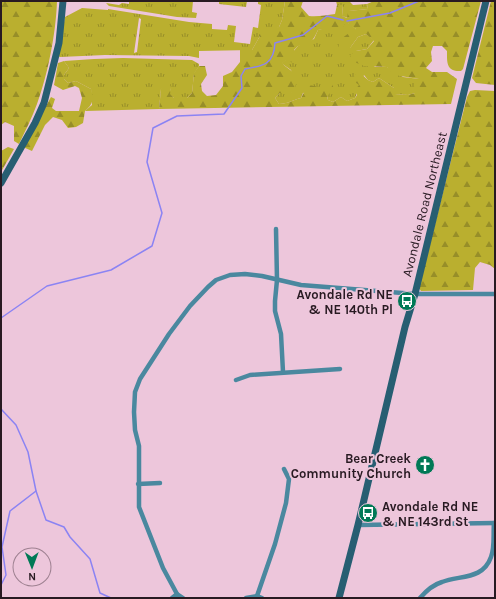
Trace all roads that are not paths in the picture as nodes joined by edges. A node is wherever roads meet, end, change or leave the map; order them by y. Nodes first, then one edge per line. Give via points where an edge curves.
1 (63, 1) edge
2 (486, 1) edge
3 (1, 183) edge
4 (276, 229) dead end
5 (277, 280) junction
6 (415, 294) junction
7 (495, 294) edge
8 (340, 369) dead end
9 (283, 372) junction
10 (236, 380) dead end
11 (284, 469) dead end
12 (160, 483) dead end
13 (138, 484) junction
14 (494, 523) edge
15 (358, 525) junction
16 (177, 594) junction
17 (259, 597) edge
18 (172, 598) edge
19 (183, 598) edge
20 (246, 598) edge
21 (338, 598) edge
22 (420, 598) edge

1 - 3 main road via 59,43 44,104
2 - 6 main road, Avondale Road Northeast
4 - 5 street
5 - 6 street via 301,285
5 - 9 street via 275,311 281,334
5 - 13 street via 245,274 230,275 216,280 190,306 153,358 140,379 136,392 134,412 139,446
6 - 7 street
6 - 15 main road, Avondale Road Northeast via 403,334
8 - 9 street
9 - 10 street via 250,375
11 - 17 street via 289,479 286,503
12 - 13 street
13 - 16 street via 139,507 163,568
14 - 15 street
14 - 22 street via 492,556 488,564 470,577 435,584
15 - 21 main road, Avondale Road Northeast
16 - 18 street
16 - 19 street
17 - 20 street

